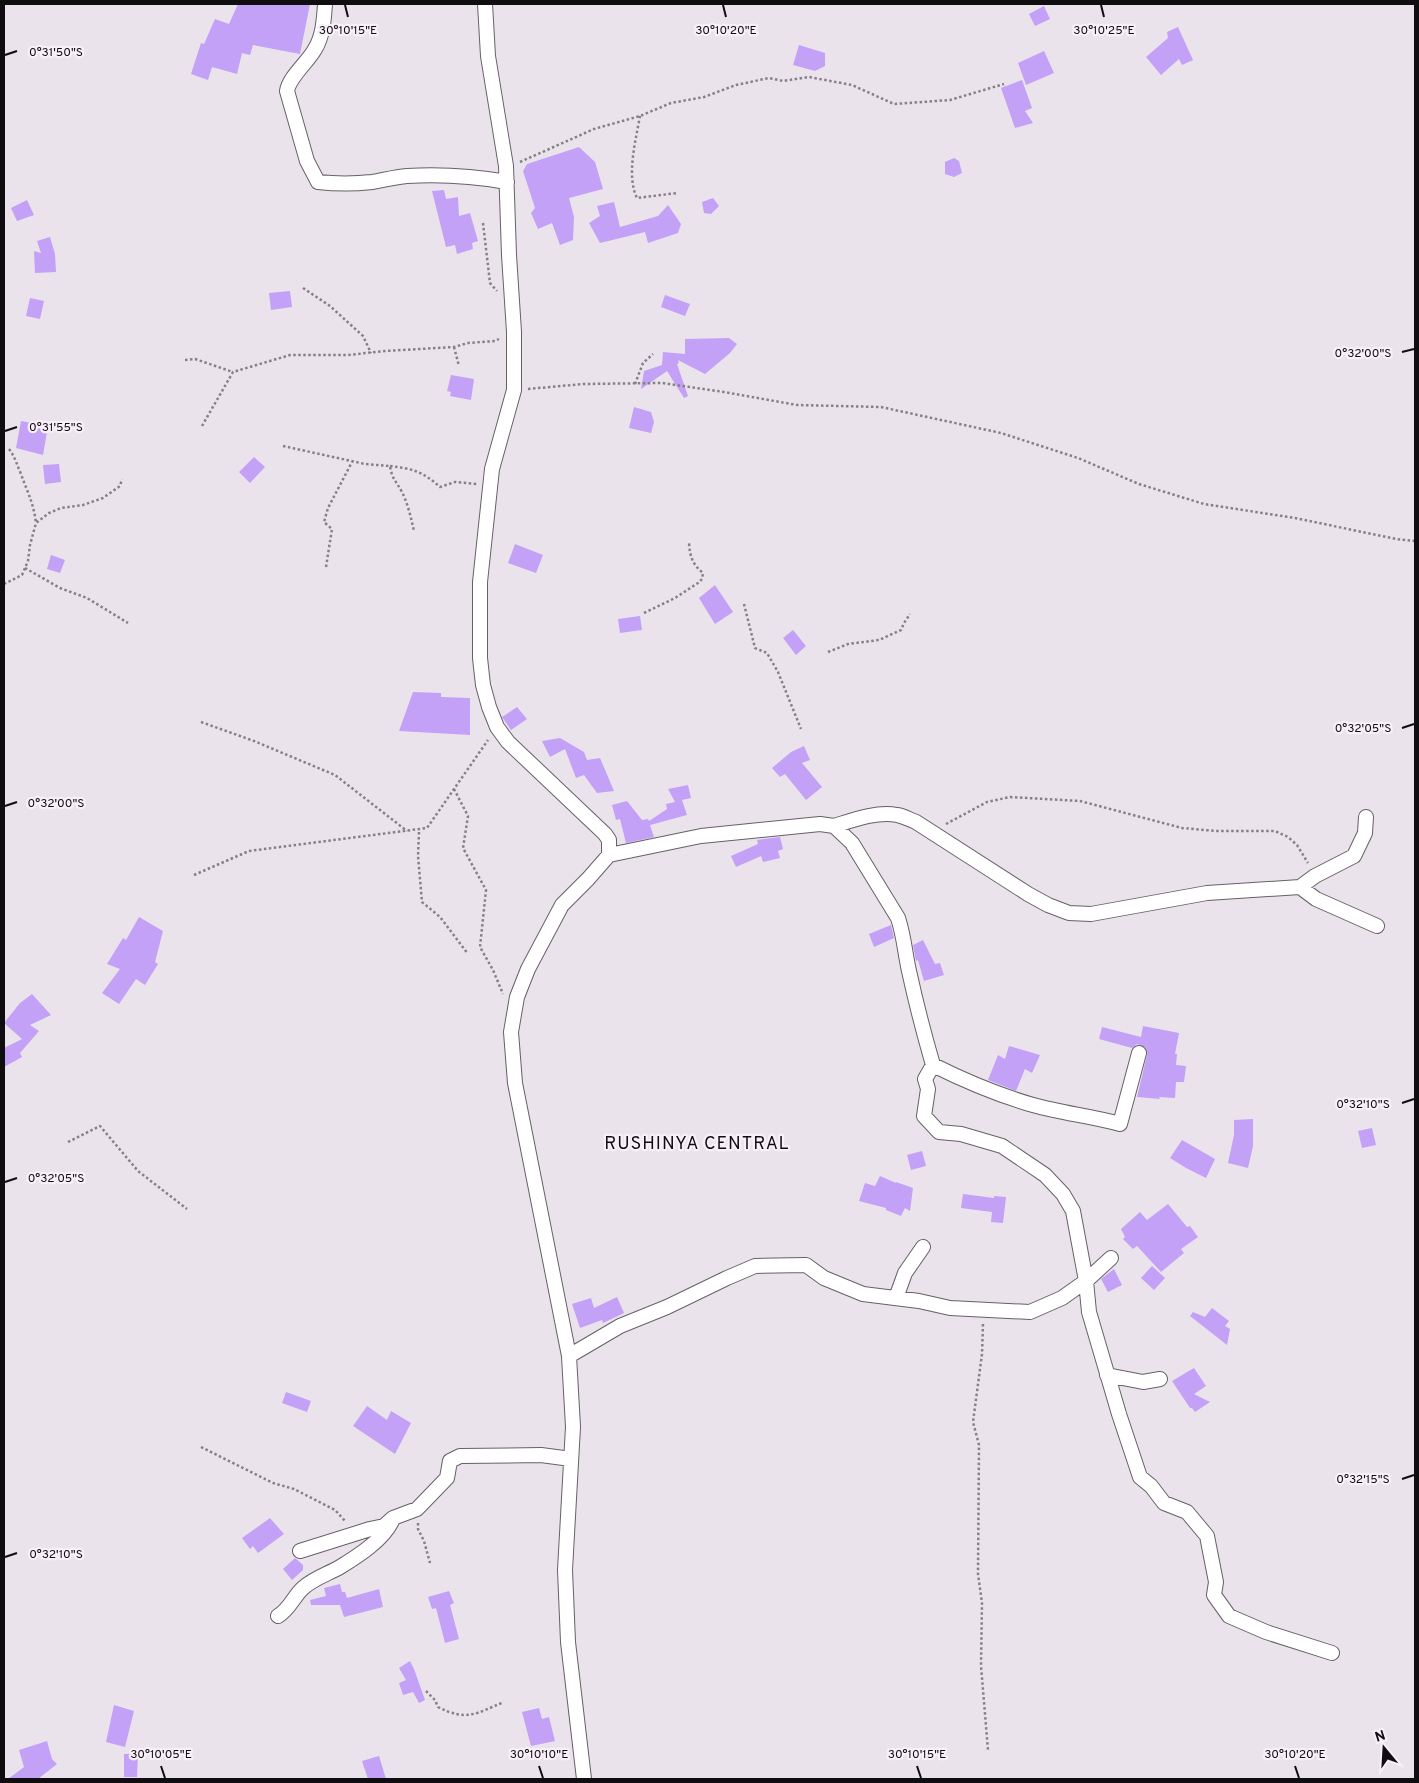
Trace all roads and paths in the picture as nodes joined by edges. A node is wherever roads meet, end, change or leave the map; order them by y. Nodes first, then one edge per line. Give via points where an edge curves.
1 (325, 4) edge
2 (485, 4) edge
3 (1004, 84) dead end
4 (640, 116) junction
5 (506, 166) junction
6 (507, 182) junction
7 (677, 193) dead end
8 (484, 222) dead end
9 (303, 288) dead end
10 (512, 306) junction
11 (514, 332) junction
12 (454, 347) junction
13 (371, 353) junction
14 (653, 354) dead end
15 (185, 360) dead end
16 (459, 366) dead end
17 (233, 372) junction
18 (635, 384) junction
19 (514, 390) junction
20 (202, 426) dead end
21 (283, 446) dead end
22 (9, 449) dead end
23 (353, 461) junction
24 (390, 466) junction
25 (122, 478) dead end
26 (490, 482) junction
27 (36, 523) junction
28 (414, 532) dead end
29 (1415, 541) edge
30 (689, 543) dead end
31 (326, 567) dead end
32 (25, 568) junction
33 (4, 584) edge
34 (744, 604) dead end
35 (644, 613) dead end
36 (910, 614) dead end
37 (128, 623) dead end
38 (828, 652) dead end
39 (201, 722) dead end
40 (497, 727) junction
41 (802, 729) dead end
42 (454, 789) dead end
43 (1366, 817) dead end
44 (834, 826) junction
45 (407, 831) junction
46 (419, 832) dead end
47 (931, 832) junction
48 (610, 855) junction
49 (194, 875) dead end
50 (1314, 876) junction
51 (1300, 887) junction
52 (1377, 926) dead end
53 (468, 954) dead end
54 (505, 997) dead end
55 (1139, 1053) dead end
56 (933, 1065) junction
57 (68, 1142) dead end
58 (187, 1209) dead end
59 (923, 1247) dead end
60 (1111, 1258) dead end
61 (1086, 1281) junction
62 (896, 1298) junction
63 (984, 1310) junction
64 (569, 1356) junction
65 (1108, 1375) junction
66 (1160, 1379) dead end
67 (201, 1447) dead end
68 (570, 1459) junction
69 (417, 1510) junction
70 (393, 1518) junction
71 (358, 1533) junction
72 (300, 1551) dead end
73 (430, 1563) dead end
74 (278, 1616) dead end
75 (1332, 1653) dead end
76 (426, 1691) dead end
77 (504, 1702) dead end
78 (988, 1750) dead end
79 (584, 1779) edge

1 - 6 street via 323,27 316,49 290,82 287,91 307,161 318,182 342,184 444,175
2 - 5 street via 488,56
3 - 4 path via 950,100 894,104 852,85 809,77 769,78 671,103
4 - 5 path via 594,129
4 - 7 path via 631,175 636,198
5 - 6 street
6 - 10 street
8 - 10 path via 490,283
9 - 13 path via 330,306 364,336
10 - 11 street
11 - 12 path via 495,341
11 - 19 street
12 - 13 path
12 - 16 path
13 - 17 path via 290,355
14 - 18 path via 643,364
15 - 17 path via 195,359
17 - 20 path
18 - 19 path via 583,384
18 - 29 path via 679,385 797,405 881,407 1001,433 1078,458 1139,484 1204,504
19 - 26 street
21 - 23 path
22 - 27 path via 29,491
23 - 24 path
23 - 31 path via 324,522 332,529
24 - 26 path via 426,475 440,487 455,482
24 - 28 path
25 - 27 path via 120,486 103,498 61,508
26 - 40 street via 480,582 480,658 483,685
27 - 32 path
30 - 35 path via 690,558 703,573 702,579 675,598
32 - 33 path via 22,575
32 - 37 path via 60,588 87,598
34 - 41 path via 755,648 767,653
36 - 38 path via 901,630 879,640 848,644
39 - 45 path via 335,775
40 - 45 path via 427,828
40 - 48 street via 508,742 605,834 609,840
42 - 54 path via 468,816 463,848 486,890 480,947
43 - 50 street via 1365,833 1354,856
44 - 47 street via 886,814 916,822
44 - 48 street via 820,824 701,836
44 - 56 street via 852,843 898,918 922,1031
45 - 49 path via 249,851
46 - 53 path via 422,902 440,917
47 - 50 path via 987,802 1010,797 1080,801 1182,828 1275,831 1297,845
47 - 51 street via 1028,894 1069,913 1091,914 1207,893
48 - 64 street via 557,913 517,997 511,1032 515,1083
50 - 51 street
51 - 52 street via 1316,899
55 - 56 street via 1120,1124 1035,1106 983,1088
56 - 61 street via 924,1079 928,1089 924,1116 939,1132 961,1134 1002,1146 1046,1175 1073,1210
57 - 58 path via 100,1126 138,1171
59 - 62 street via 905,1273
60 - 61 street
61 - 63 street via 1062,1298 1030,1312
61 - 65 street via 1089,1312
62 - 63 street via 950,1308
62 - 64 street via 863,1294 824,1278 806,1265 754,1266 620,1326
63 - 78 path via 973,1422 979,1445 978,1574
64 - 68 street via 574,1427
65 - 66 street via 1143,1382
65 - 75 street via 1140,1477 1164,1503 1186,1512 1207,1536 1216,1582 1214,1595 1229,1616 1266,1632
67 - 71 path via 335,1510
68 - 69 street via 540,1455 460,1456 450,1462 447,1478
68 - 79 street via 565,1570 568,1642
69 - 70 street
69 - 73 path via 418,1530
70 - 71 street via 384,1526
70 - 74 street via 377,1540 340,1567 303,1588
71 - 72 street
76 - 77 path via 436,1700 438,1707 463,1716 474,1715

